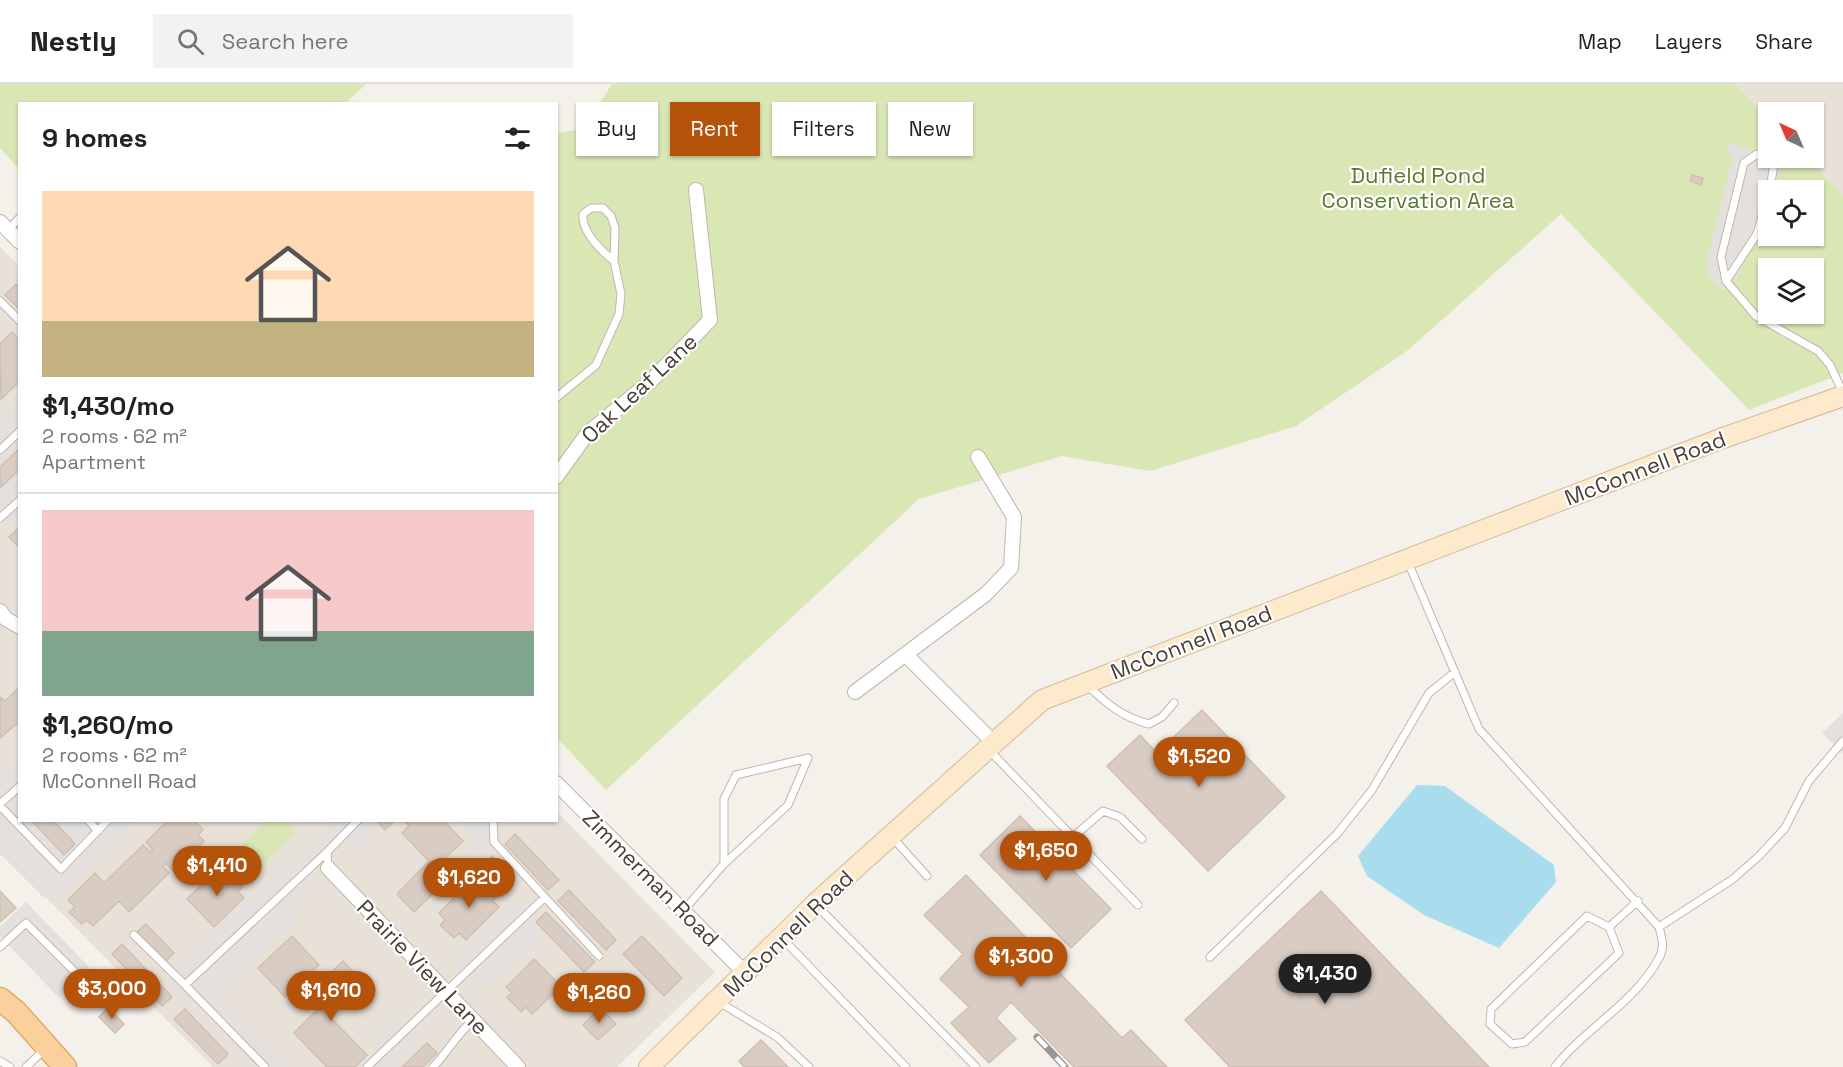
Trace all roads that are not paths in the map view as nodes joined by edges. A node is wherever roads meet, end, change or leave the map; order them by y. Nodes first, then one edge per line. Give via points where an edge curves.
1 (1772, 180) edge
2 (696, 190) dead end
3 (18, 218) edge
4 (4, 226) edge
5 (1758, 230) edge
6 (18, 240) edge
7 (614, 261) junction
8 (1726, 281) junction
9 (0, 301) edge
10 (18, 319) edge
11 (558, 397) edge
12 (1839, 398) edge
13 (18, 433) edge
14 (0, 450) edge
15 (978, 456) dead end
16 (558, 474) edge
17 (18, 502) edge
18 (0, 518) edge
19 (1407, 559) junction
20 (2, 618) edge
21 (18, 626) edge
22 (906, 655) junction
23 (1455, 672) junction
24 (1086, 683) junction
25 (855, 692) dead end
26 (1174, 703) dead end
27 (1843, 741) edge
28 (990, 745) junction
29 (558, 785) edge
30 (18, 788) edge
31 (0, 805) edge
32 (90, 822) edge
33 (106, 822) edge
34 (356, 822) edge
35 (493, 822) edge
36 (98, 831) junction
37 (892, 837) junction
38 (1073, 837) junction
39 (1142, 839) dead end
40 (327, 852) junction
41 (724, 864) junction
42 (328, 868) joint
43 (927, 876) dead end
44 (544, 898) junction
45 (1638, 901) junction
46 (815, 904) junction
47 (1138, 905) dead end
48 (683, 911) junction
49 (1609, 927) junction
50 (1659, 927) junction
51 (134, 935) dead end
52 (782, 937) junction
53 (0, 947) edge
54 (599, 956) dead end
55 (1210, 957) dead end
56 (73, 970) dead end
57 (745, 973) junction
58 (185, 985) junction
59 (447, 992) junction
60 (0, 999) edge
61 (716, 1001) junction
62 (473, 1020) junction
63 (48, 1046) junction
64 (0, 1061) edge
65 (10, 1067) edge
66 (26, 1067) edge
67 (65, 1067) edge
68 (266, 1067) edge
69 (367, 1067) edge
70 (433, 1067) edge
71 (518, 1067) edge
72 (650, 1067) edge
73 (809, 1067) edge
74 (906, 1067) edge
75 (976, 1067) edge
76 (1555, 1067) edge

1 - 8 lane via 1774,164 1757,154 1744,163 1721,257
2 - 16 street, Oak Leaf Lane via 710,320 651,381 587,434
3 - 4 lane
4 - 6 street
5 - 8 lane
7 - 7 lane via 615,228 611,216 603,208 591,208 582,220
7 - 11 lane via 621,294 619,314 596,365
8 - 12 lane via 1755,316 1818,351 1830,365
9 - 10 lane
12 - 19 street, McConnell Road via 1723,438
13 - 14 lane
15 - 22 street via 1014,517 1011,568 986,594
17 - 18 lane
19 - 23 lane
19 - 24 street, McConnell Road
20 - 21 street
22 - 25 street
22 - 28 street
23 - 45 lane via 1479,729
23 - 55 lane via 1429,693 1372,790 1337,834
24 - 26 lane via 1114,710 1149,724 1162,717
24 - 28 street, McConnell Road via 1042,700
27 - 50 lane via 1809,781 1785,828 1758,856 1732,879
28 - 37 street, McConnell Road
28 - 38 lane
29 - 48 street, Zimmerman Road
30 - 31 lane
31 - 36 lane via 61,869
32 - 36 lane
33 - 36 lane
34 - 40 lane
35 - 44 lane via 495,842
37 - 43 lane
37 - 46 street, McConnell Road
38 - 39 lane via 1103,811 1120,817
38 - 47 lane
40 - 42 lane
40 - 58 lane
41 - 41 lane via 788,805 808,758 736,775 724,799
41 - 48 lane
42 - 59 street, Prairie View Lane
44 - 54 lane
44 - 59 lane
45 - 49 lane
45 - 50 lane
46 - 52 street, McConnell Road
46 - 75 lane
48 - 57 street, Zimmerman Road
49 - 49 lane via 1587,916 1491,1009 1491,1024 1512,1044 1525,1042 1619,953
50 - 76 lane via 1663,942 1660,957 1638,987
51 - 58 lane
52 - 57 street, McConnell Road
52 - 74 lane
53 - 56 lane via 26,923
57 - 61 street, McConnell Road
58 - 68 lane
59 - 62 street, Prairie View Lane
59 - 69 lane
60 - 63 main road
61 - 72 street, McConnell Road
61 - 73 lane via 777,1037
62 - 70 lane
62 - 71 street, Prairie View Lane
63 - 66 lane
63 - 67 main road
64 - 65 lane

